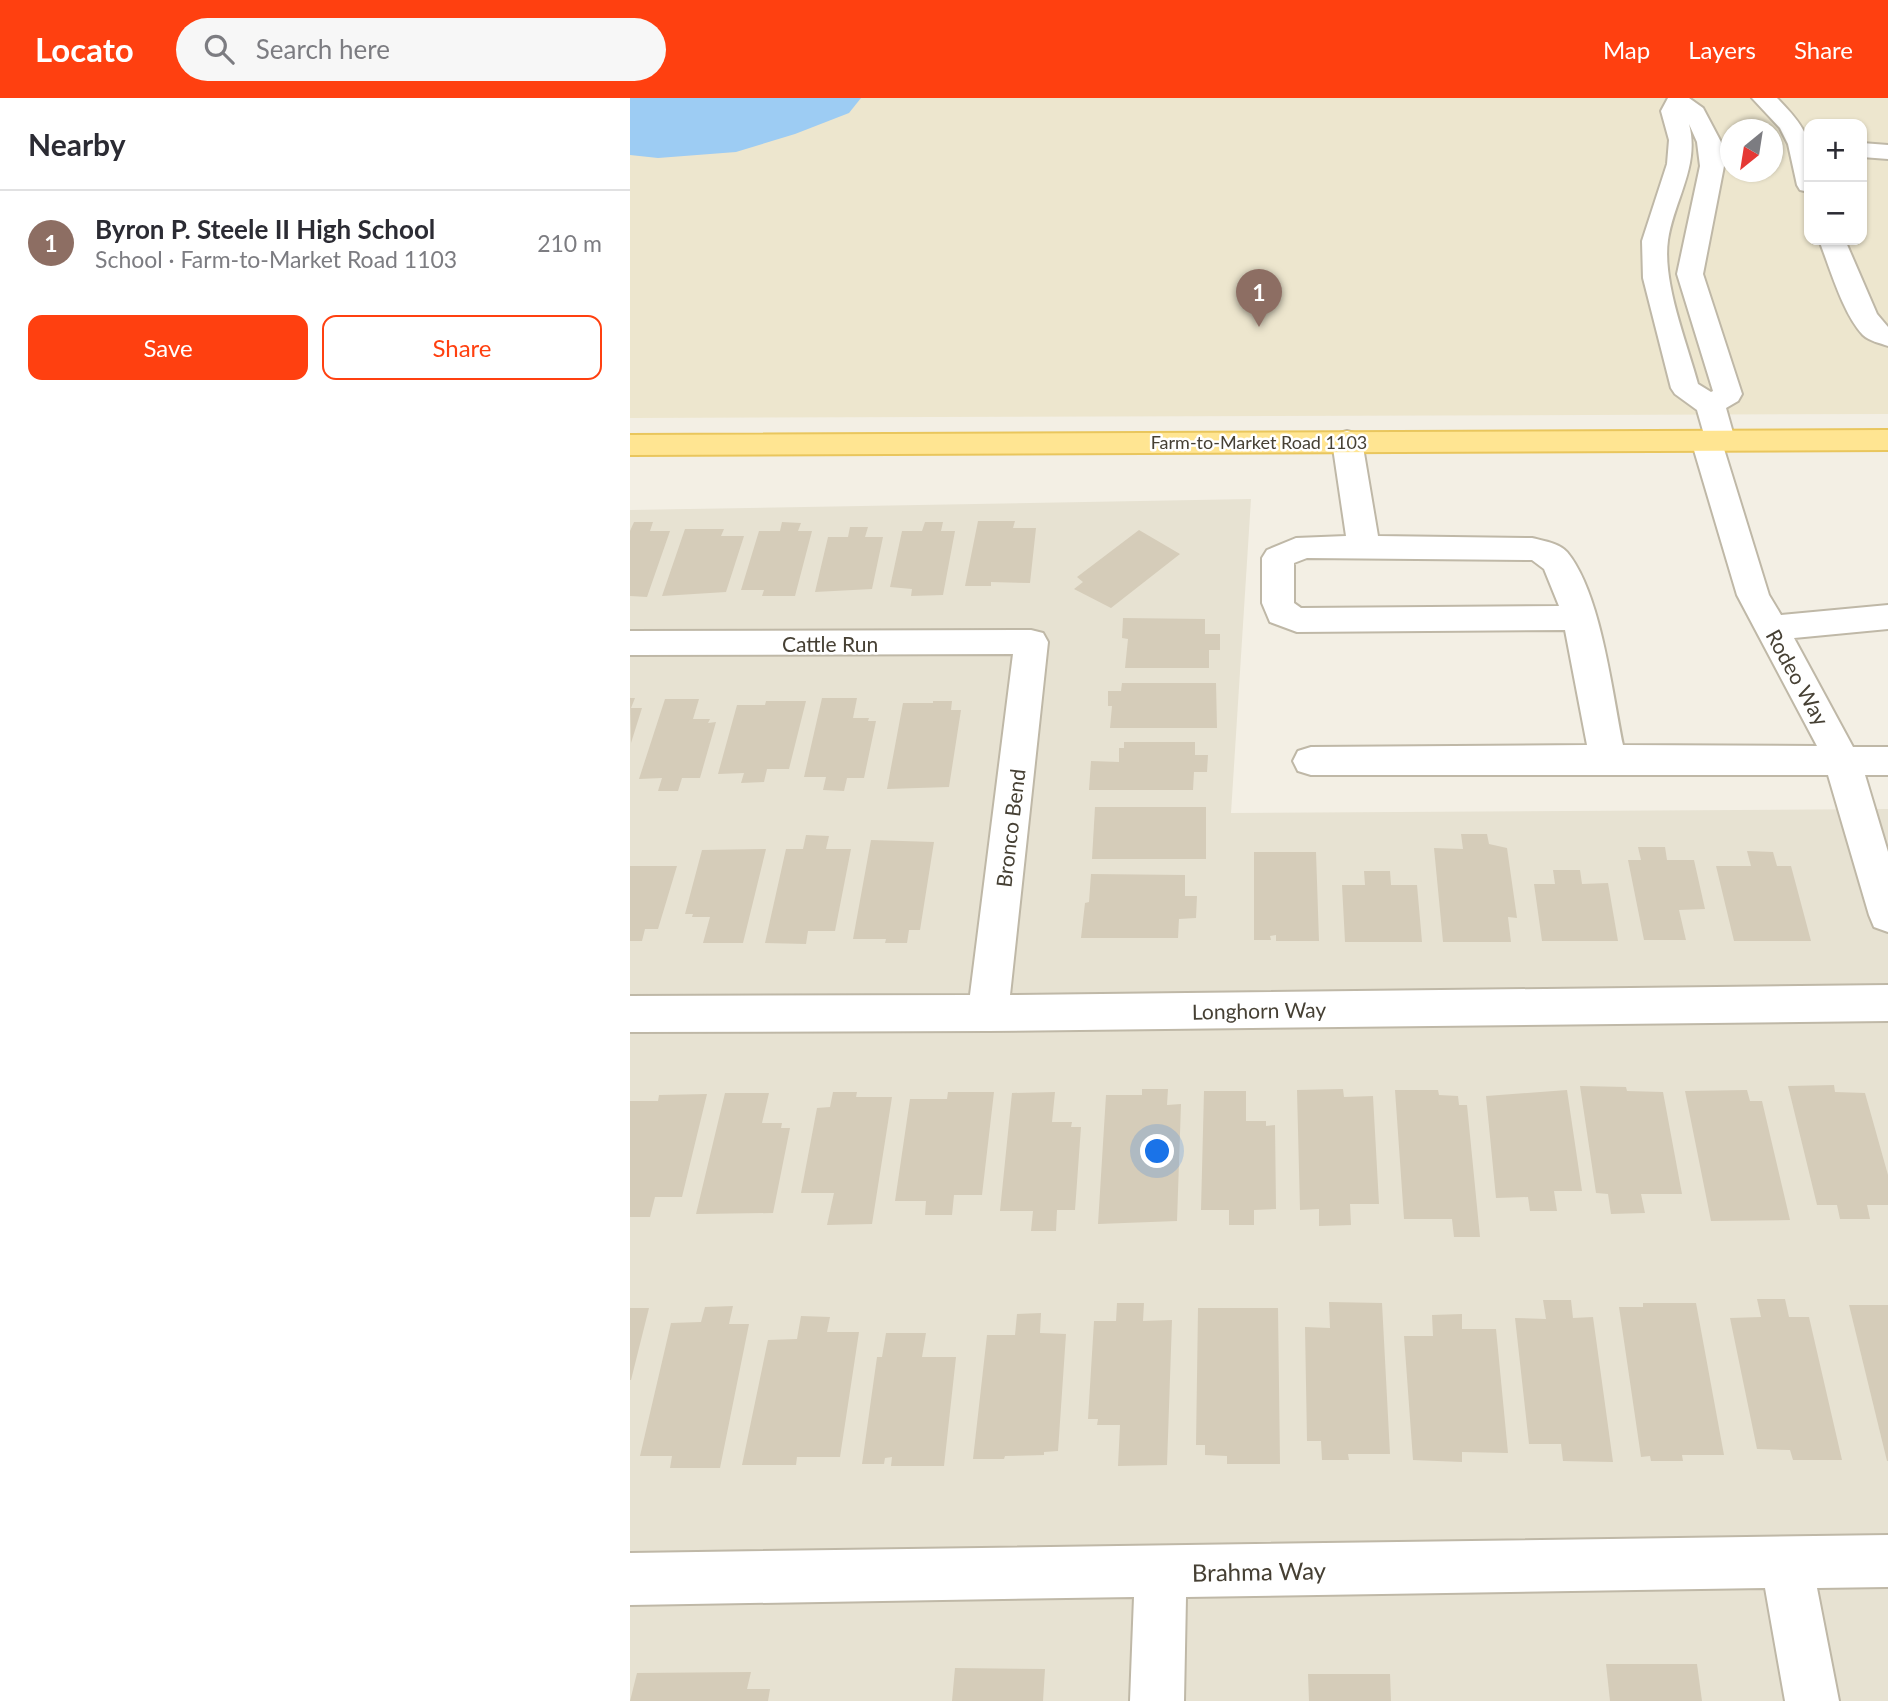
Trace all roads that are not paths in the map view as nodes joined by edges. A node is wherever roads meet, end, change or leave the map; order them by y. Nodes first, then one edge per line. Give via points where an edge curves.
1 (1764, 98) edge
2 (1678, 100) edge
3 (1707, 142) edge
4 (1804, 144) edge
5 (1783, 145) edge
6 (1804, 145) edge
7 (1867, 150) edge
8 (1888, 152) edge
9 (1834, 245) edge
10 (1888, 337) edge
11 (1710, 405) junction
12 (1713, 440) junction
13 (1888, 440) edge
14 (1347, 441) junction
15 (630, 445) edge
16 (1364, 547) junction
17 (1888, 617) edge
18 (1578, 618) junction
19 (1771, 628) junction
20 (1031, 642) joint
21 (630, 643) edge
22 (1608, 759) junction
23 (1842, 760) junction
24 (1311, 761) dead end
25 (1888, 761) edge
26 (1888, 915) edge
27 (1888, 1003) edge
28 (989, 1013) junction
29 (630, 1014) edge
30 (1888, 1561) edge
31 (1786, 1562) junction
32 (1161, 1573) junction
33 (630, 1579) edge
34 (1157, 1701) edge
35 (1812, 1701) edge

1 - 4 street
2 - 3 street via 1673,111
3 - 11 street via 1712,166 1690,274 1728,394
3 - 11 street via 1678,164 1655,241 1656,278 1685,388
5 - 6 street
7 - 8 street
9 - 10 street via 1868,322 1874,331
11 - 12 street, Rodeo Way
12 - 13 main road, Farm-to-Market Road 1103
12 - 14 main road, Farm-to-Market Road 1103
12 - 19 street, Rodeo Way via 1753,595
14 - 15 main road, Farm-to-Market Road 1103
14 - 16 street
16 - 18 street via 1546,552 1557,562
16 - 18 street via 1285,552 1278,558 1282,613 1297,620
17 - 19 street
18 - 22 street
19 - 23 street, Rodeo Way
20 - 21 street, Cattle Run
20 - 28 street, Bronco Bend
22 - 23 street
22 - 24 street
23 - 25 street
23 - 26 street, Rodeo Way
27 - 28 street, Longhorn Way
28 - 29 street, Longhorn Way
30 - 31 street, Brahma Way
31 - 32 street, Brahma Way
31 - 35 street
32 - 33 street, Brahma Way
32 - 34 street

